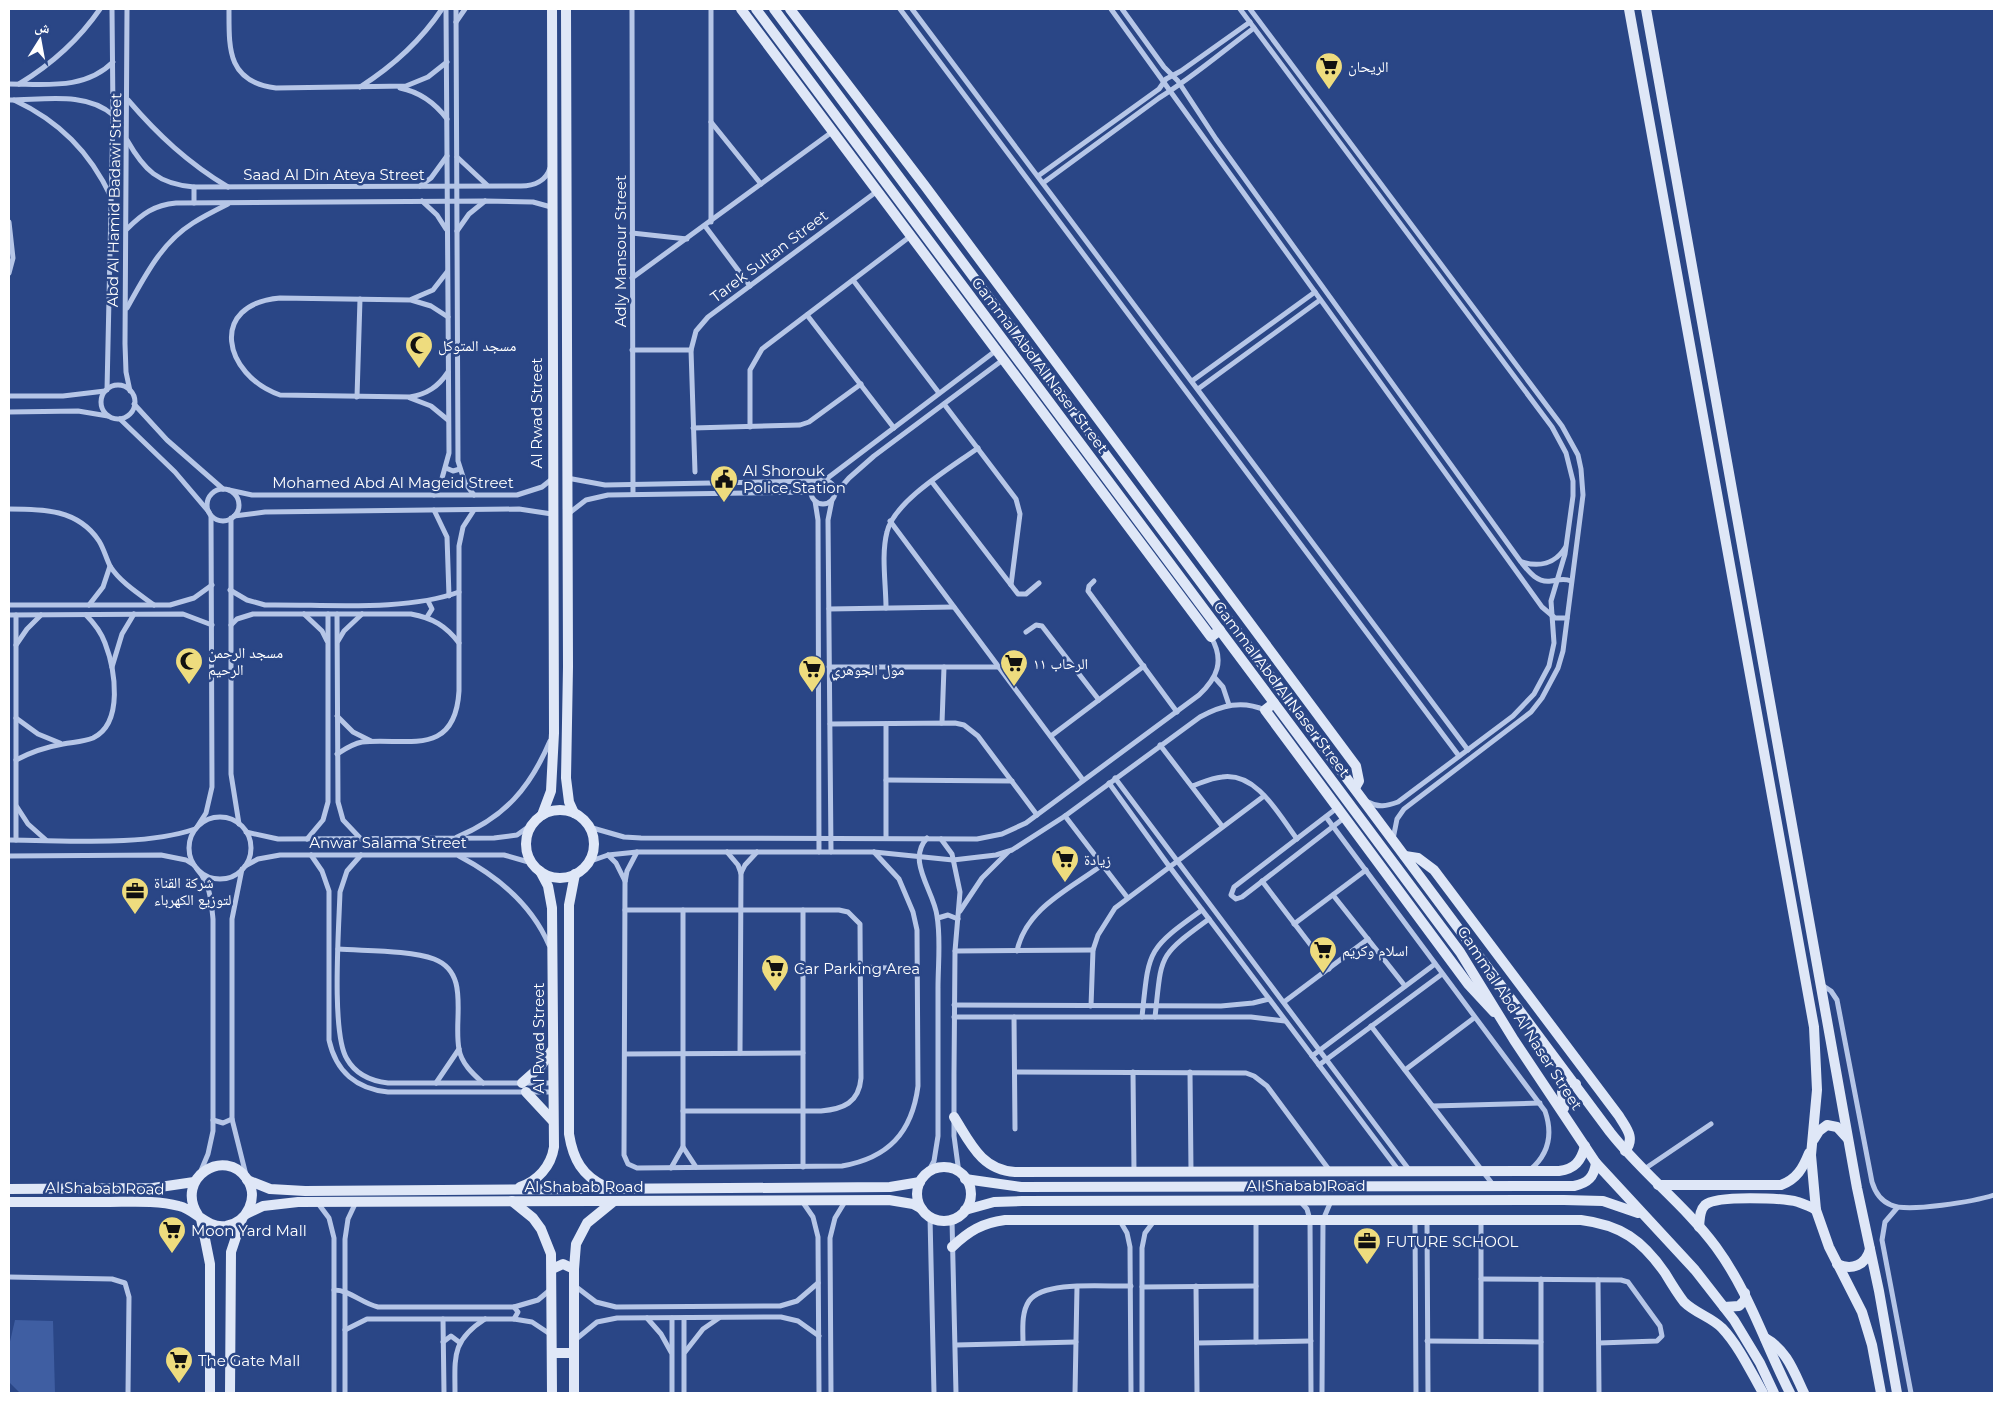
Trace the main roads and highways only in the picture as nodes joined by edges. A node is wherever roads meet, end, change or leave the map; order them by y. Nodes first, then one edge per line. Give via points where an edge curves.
1 (552, 9) edge
2 (566, 9) edge
3 (740, 9) edge
4 (756, 9) edge
5 (774, 9) edge
6 (790, 9) edge
7 (1629, 9) edge
8 (1646, 9) edge
9 (861, 150) junction
10 (851, 158) junction
11 (551, 165) junction
12 (566, 165) junction
13 (551, 206) junction
14 (566, 206) junction
15 (1119, 446) junction
16 (1106, 456) junction
17 (567, 478) junction
18 (552, 479) junction
19 (1148, 511) junction
20 (552, 514) junction
21 (567, 514) junction
22 (1136, 520) junction
23 (1162, 530) junction
24 (1151, 538) junction
25 (1215, 634) junction
26 (1274, 703) junction
27 (1354, 788) junction
28 (574, 813) junction
29 (542, 815) junction
30 (1405, 856) junction
31 (540, 871) junction
32 (575, 874) junction
33 (1502, 1020) junction
34 (554, 1048) junction
35 (1576, 1084) junction
36 (1565, 1113) junction
37 (954, 1117) road end
38 (553, 1121) junction
39 (554, 1134) junction
40 (569, 1134) junction
41 (1849, 1141) junction
42 (1812, 1143) junction
43 (1585, 1146) junction
44 (1625, 1151) junction
45 (1596, 1163) junction
46 (1104, 1172) junction
47 (962, 1176) junction
48 (197, 1179) junction
49 (247, 1179) junction
50 (920, 1182) junction
51 (1658, 1185) junction
52 (1090, 1187) junction
53 (9, 1189) edge
54 (516, 1189) junction
55 (609, 1189) junction
56 (512, 1201) junction
57 (614, 1201) junction
58 (9, 1202) edge
59 (922, 1209) junction
60 (965, 1210) junction
61 (1816, 1210) junction
62 (244, 1216) junction
63 (200, 1217) junction
64 (1646, 1217) junction
65 (1699, 1226) junction
66 (952, 1247) road end
67 (1870, 1249) junction
68 (210, 1264) junction
69 (230, 1264) junction
70 (1837, 1264) junction
71 (552, 1269) junction
72 (574, 1269) junction
73 (1744, 1291) junction
74 (1724, 1307) junction
75 (1765, 1338) junction
76 (552, 1353) junction
77 (574, 1353) junction
78 (210, 1393) edge
79 (230, 1393) edge
80 (552, 1393) edge
81 (574, 1393) edge
82 (1763, 1393) edge
83 (1774, 1393) edge
84 (1790, 1393) edge
85 (1804, 1393) edge
86 (1881, 1393) edge
87 (1897, 1393) edge

1 - 11 main road, Al Rwad Street
2 - 12 main road, Al Rwad Street
3 - 10 main road
4 - 9 main road, Gammal Abd Al Naser Street
5 - 16 main road, Gammal Abd Al Naser Street
6 - 15 main road
7 - 42 main road via 1814,1027 1817,1090
8 - 41 main road
9 - 10 main road
9 - 22 main road, Gammal Abd Al Naser Street
10 - 25 main road via 995,351
11 - 12 main road
11 - 13 main road, Al Rwad Street
12 - 14 main road, Al Rwad Street
13 - 14 main road
13 - 18 main road, Al Rwad Street
14 - 17 main road, Al Rwad Street
15 - 16 main road
15 - 27 main road via 1356,766 1359,781
16 - 19 main road, Gammal Abd Al Naser Street
17 - 18 main road
17 - 21 main road, Al Rwad Street
18 - 20 main road, Al Rwad Street
19 - 22 main road
19 - 23 main road, Gammal Abd Al Naser Street
20 - 21 main road
20 - 29 main road, Al Rwad Street via 554,733 551,791
21 - 28 main road, Al Rwad Street via 566,778
22 - 24 main road, Gammal Abd Al Naser Street
23 - 24 main road
23 - 27 main road, Gammal Abd Al Naser Street
24 - 25 main road, Gammal Abd Al Naser Street
25 - 26 main road, Gammal Abd Al Naser Street
26 - 33 main road, Gammal Abd Al Naser Street via 1460,952
26 - 33 main road via 1266,710 1468,984
27 - 30 main road, Gammal Abd Al Naser Street
28 - 29 main road via 558,810
28 - 32 main road via 589,827 594,845 588,862
29 - 31 main road via 531,825 526,847 532,863
30 - 35 main road, Gammal Abd Al Naser Street
30 - 44 main road via 1418,858 1434,870 1608,1101 1629,1132 1630,1145
31 - 32 main road via 557,877
31 - 34 main road, Al Rwad Street via 551,897
32 - 40 main road, Al Rwad Street via 569,905
33 - 36 main road, Gammal Abd Al Naser Street
34 - 38 main road, Al Rwad Street
34 - 38 main road via 524,1087
35 - 36 main road via 1568,1084 1562,1092
35 - 44 main road, Gammal Abd Al Naser Street
36 - 43 main road, Gammal Abd Al Naser Street
37 - 46 main road via 981,1158 996,1169
38 - 39 main road, Al Rwad Street
39 - 40 main road via 564,1137
39 - 54 main road, Al Rwad Street via 548,1164 535,1180
40 - 55 main road, Al Rwad Street via 577,1163 589,1178
41 - 42 main road via 1841,1130 1827,1125 1818,1131
41 - 67 main road
42 - 51 main road via 1799,1174 1781,1185
42 - 61 main road
43 - 45 main road, Gammal Abd Al Naser Street
43 - 46 main road via 1582,1158 1568,1170
44 - 51 main road, Gammal Abd Al Naser Street
45 - 52 main road, Al Shabab Road via 1592,1177 1580,1185
45 - 64 main road, Gammal Abd Al Naser Street
46 - 52 main road
47 - 50 main road via 943,1168 927,1174
47 - 52 main road, Al Shabab Road via 1021,1188
47 - 60 main road via 970,1194
48 - 49 main road via 210,1168 223,1165 236,1169
48 - 53 main road, Al Shabab Road via 153,1188
48 - 63 main road via 191,1196
49 - 54 main road, Al Shabab Road via 270,1189 290,1191
49 - 62 main road via 252,1196
50 - 55 main road, Al Shabab Road via 890,1187
50 - 59 main road via 917,1199
51 - 65 main road, Gammal Abd Al Naser Street
54 - 55 main road, Al Shabab Road
56 - 57 main road, Al Shabab Road
56 - 62 main road, Al Shabab Road via 275,1204 255,1209
56 - 71 main road via 541,1229 549,1247
57 - 59 main road, Al Shabab Road via 901,1201
57 - 72 main road via 595,1214 581,1233 576,1244
58 - 63 main road, Al Shabab Road via 158,1202 187,1208
59 - 60 main road via 940,1221 952,1220
60 - 64 main road, Al Shabab Road via 1008,1201 1586,1200 1620,1205
61 - 65 main road via 1786,1200 1718,1200 1702,1209
61 - 70 main road
62 - 63 main road via 227,1226 209,1224
62 - 69 main road via 233,1240
63 - 68 main road
64 - 74 main road, Gammal Abd Al Naser Street
65 - 73 main road, Gammal Abd Al Naser Street
66 - 82 main road via 976,1227 990,1222 1581,1220 1605,1224 1628,1234 1653,1256 1686,1304 1727,1334
67 - 70 main road via 1861,1264 1849,1268
67 - 87 main road
68 - 69 main road via 222,1260
68 - 78 main road
69 - 79 main road
70 - 86 main road via 1868,1328
71 - 72 main road via 563,1264
71 - 76 main road
72 - 77 main road
73 - 74 main road via 1743,1304 1735,1308
73 - 75 main road, Gammal Abd Al Naser Street
74 - 83 main road, Gammal Abd Al Naser Street via 1749,1343
75 - 84 main road, Gammal Abd Al Naser Street
75 - 85 main road via 1785,1355
76 - 77 main road
76 - 80 main road
77 - 81 main road

